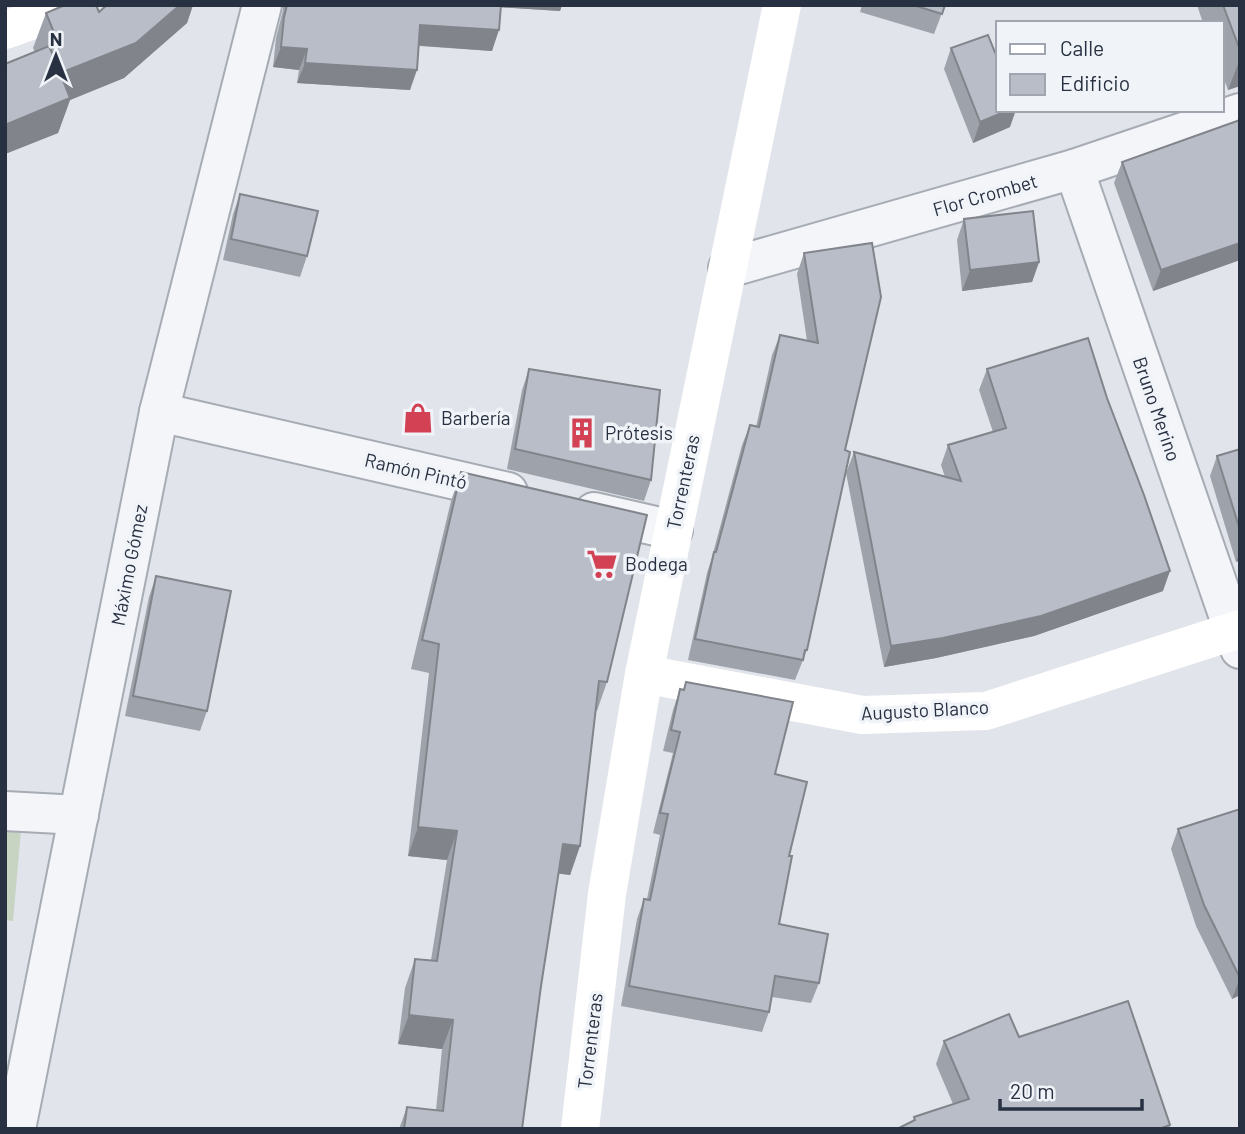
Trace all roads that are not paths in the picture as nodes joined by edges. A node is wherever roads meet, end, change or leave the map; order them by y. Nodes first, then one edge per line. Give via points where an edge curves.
1 (76, 5) edge
2 (262, 5) edge
3 (782, 5) edge
4 (5, 30) edge
5 (1240, 113) edge
6 (1074, 169) junction
7 (728, 268) junction
8 (159, 412) junction
9 (673, 530) junction
10 (1238, 636) edge
11 (644, 674) junction
12 (5, 811) edge
13 (79, 815) junction
14 (16, 1129) edge
15 (580, 1129) edge

1 - 4 street
2 - 8 street, Máximo Gómez
3 - 7 street, Torrenteras
5 - 6 street, Flor Crombet
6 - 7 street, Flor Crombet
6 - 10 street, Bruno Merino
7 - 9 street, Torrenteras
8 - 9 street, Ramón Pintó
8 - 13 street, Máximo Gómez
9 - 11 street, Torrenteras
10 - 11 street, Augusto Blanco via 986,711 862,715
11 - 15 street, Torrenteras via 607,894
12 - 13 street
13 - 14 street, Máximo Gómez

